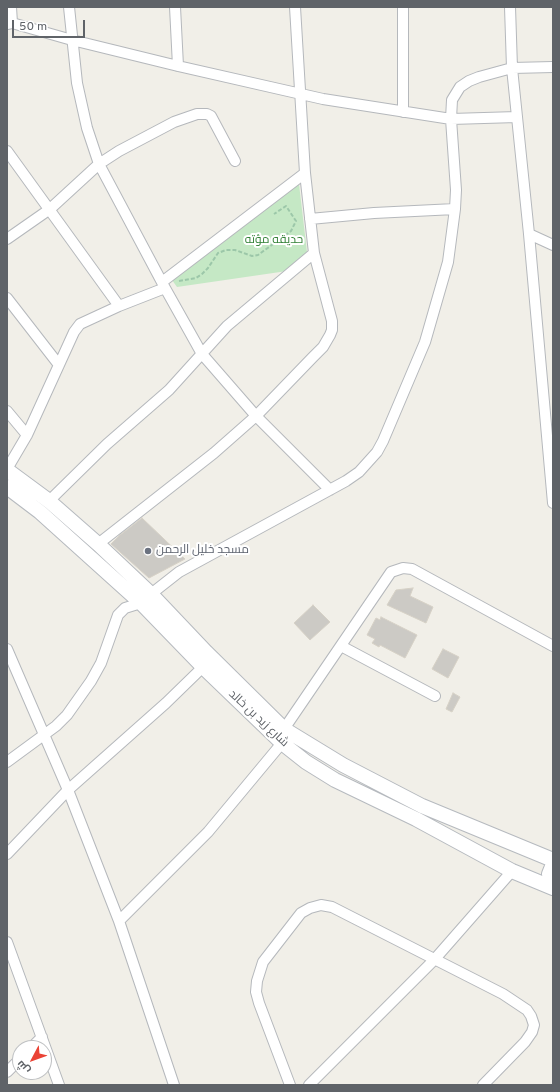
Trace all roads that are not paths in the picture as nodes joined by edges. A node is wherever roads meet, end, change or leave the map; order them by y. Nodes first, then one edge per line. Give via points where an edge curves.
1 (11, 7) edge
2 (70, 7) edge
3 (176, 7) edge
4 (294, 7) edge
5 (403, 7) edge
6 (510, 7) edge
7 (10, 24) edge
8 (72, 40) junction
9 (178, 66) junction
10 (553, 67) edge
11 (512, 68) junction
12 (300, 94) junction
13 (403, 112) junction
14 (517, 117) junction
15 (451, 118) junction
16 (7, 151) edge
17 (235, 161) dead end
18 (98, 164) junction
19 (305, 173) junction
20 (50, 209) junction
21 (455, 209) junction
22 (310, 219) junction
23 (529, 234) junction
24 (7, 239) edge
25 (553, 244) edge
26 (314, 253) junction
27 (163, 285) junction
28 (7, 298) edge
29 (119, 306) junction
30 (202, 354) junction
31 (59, 365) junction
32 (7, 411) edge
33 (256, 416) junction
34 (27, 435) junction
35 (7, 469) edge
36 (7, 487) edge
37 (330, 490) junction
38 (49, 501) junction
39 (553, 503) edge
40 (98, 544) junction
41 (146, 598) junction
42 (341, 646) junction
43 (553, 646) edge
44 (7, 649) edge
45 (203, 667) junction
46 (435, 696) dead end
47 (44, 735) junction
48 (283, 736) junction
49 (7, 762) edge
50 (68, 790) junction
51 (7, 854) edge
52 (553, 860) edge
53 (553, 864) edge
54 (512, 871) junction
55 (553, 888) edge
56 (119, 921) junction
57 (7, 942) edge
58 (434, 960) junction
59 (42, 1037) junction
60 (39, 1040) edge
61 (59, 1085) edge
62 (174, 1085) edge
63 (290, 1085) edge
64 (309, 1085) edge
65 (483, 1085) edge

1 - 7 street
2 - 8 street
3 - 9 street
4 - 12 street
5 - 13 street
6 - 11 street
7 - 8 street
8 - 9 street
8 - 18 street via 77,83
9 - 12 street
10 - 11 street
11 - 14 street
11 - 15 street via 479,77 460,87 452,100
12 - 13 street
12 - 19 street
13 - 15 street
14 - 15 street
14 - 23 street
15 - 21 street
16 - 20 street
17 - 18 street via 211,116 202,113 174,122
18 - 20 street
18 - 27 street
19 - 22 street
19 - 27 street
20 - 24 street
20 - 29 street
21 - 22 street
21 - 37 street via 448,262 425,342 383,442 359,472
22 - 26 street
23 - 25 street
23 - 39 street
26 - 30 street via 227,326
26 - 33 street via 332,321 332,330 323,347
27 - 29 street
27 - 30 street
28 - 31 street
29 - 31 street via 80,324
30 - 33 street
30 - 38 street via 169,390 107,444
31 - 34 street
32 - 34 street
33 - 37 street
33 - 40 street via 214,453
34 - 35 street
35 - 38 main road, شارع زيد بن خالد
36 - 41 main road, شارع زيد بن خالد
37 - 41 street via 179,572
38 - 40 main road, شارع زيد بن خالد
40 - 41 main road, شارع زيد بن خالد
41 - 45 main road, شارع زيد بن خالد
41 - 47 street via 125,608 118,615 96,673 67,715
41 - 48 main road, شارع زيد بن خالد via 206,652
42 - 43 street via 391,572 403,568 412,569
42 - 46 street
42 - 48 street
44 - 47 street
45 - 48 main road, شارع زيد بن خالد
45 - 50 street
47 - 49 street
47 - 50 street
48 - 52 main road, شارع زيد بن خالد via 422,806
48 - 54 main road, شارع زيد بن خالد via 306,762 335,780 416,819
48 - 56 street via 208,832
50 - 51 street
50 - 56 street
53 - 55 main road via 549,874
54 - 55 main road, شارع زيد بن خالد
54 - 58 street
56 - 62 street
57 - 59 street
58 - 63 street via 332,907 321,905 301,913 263,962 256,992
58 - 64 street
58 - 65 street via 503,994 527,1010 531,1016 534,1025 532,1032
59 - 60 street
59 - 61 street

